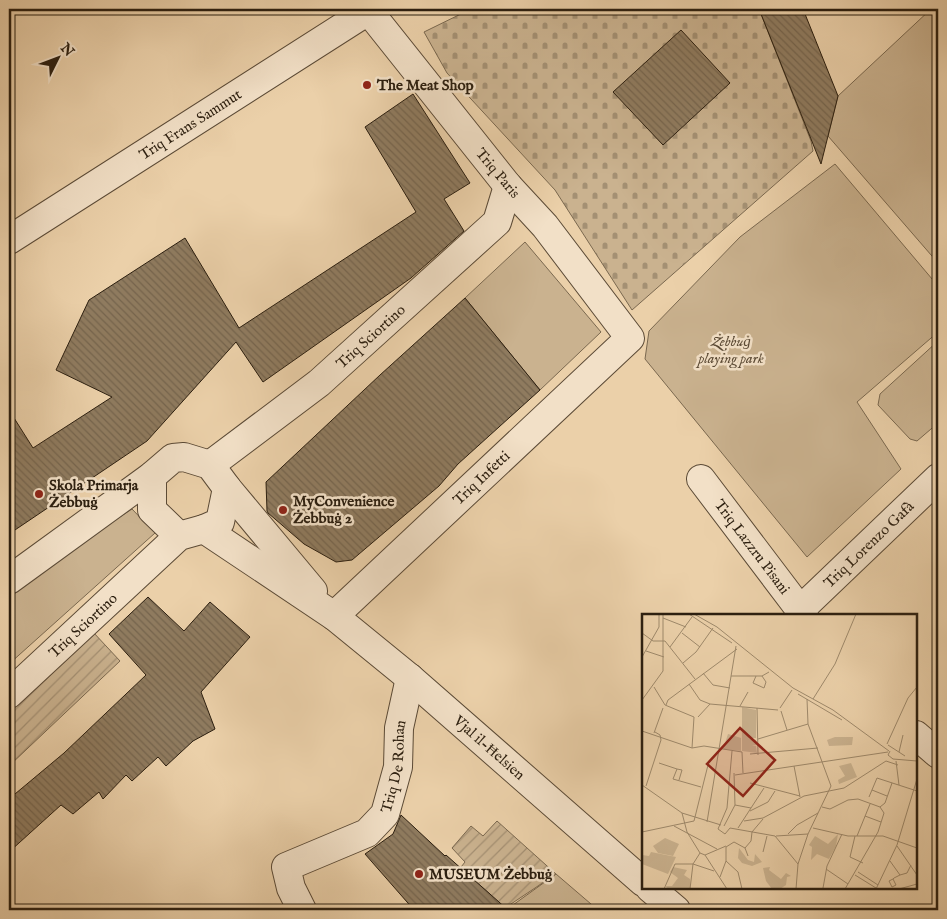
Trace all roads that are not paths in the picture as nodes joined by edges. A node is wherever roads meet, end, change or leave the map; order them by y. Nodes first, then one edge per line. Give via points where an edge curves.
1 (368, 10) edge
2 (508, 186) junction
3 (9, 240) edge
4 (630, 338) joint
5 (210, 465) junction
6 (152, 476) junction
7 (938, 478) edge
8 (702, 479) dead end
9 (227, 488) junction
10 (192, 532) junction
11 (9, 580) edge
12 (802, 613) edge
13 (334, 616) junction
14 (410, 678) junction
15 (9, 694) edge
16 (917, 736) edge
17 (938, 754) edge
18 (642, 881) edge
19 (651, 889) edge
20 (302, 910) edge
21 (676, 910) edge

1 - 2 street, Triq Paris
1 - 3 street, Triq Frans Sammut
2 - 4 street, Triq Paris via 545,226
2 - 5 street, Triq Sciortino via 497,222 319,383
4 - 13 street, Triq Infetti
5 - 6 street via 184,457 173,458
5 - 9 street
6 - 10 street via 152,510
6 - 11 street
7 - 12 street, Triq Lorenzo Gafà
8 - 12 street, Triq Lazzru Pisani
9 - 10 street, Triq Sciortino via 220,522
9 - 13 street, Vjal il-Ħelsien
10 - 13 street, Vjal il-Ħelsien
10 - 15 street, Triq Sciortino
13 - 14 street, Vjal il-Ħelsien
14 - 18 street, Vjal il-Ħelsien
14 - 20 street, Triq De Rohan via 399,728 398,767 385,814 367,833 286,867 291,888
16 - 17 street
19 - 21 street

